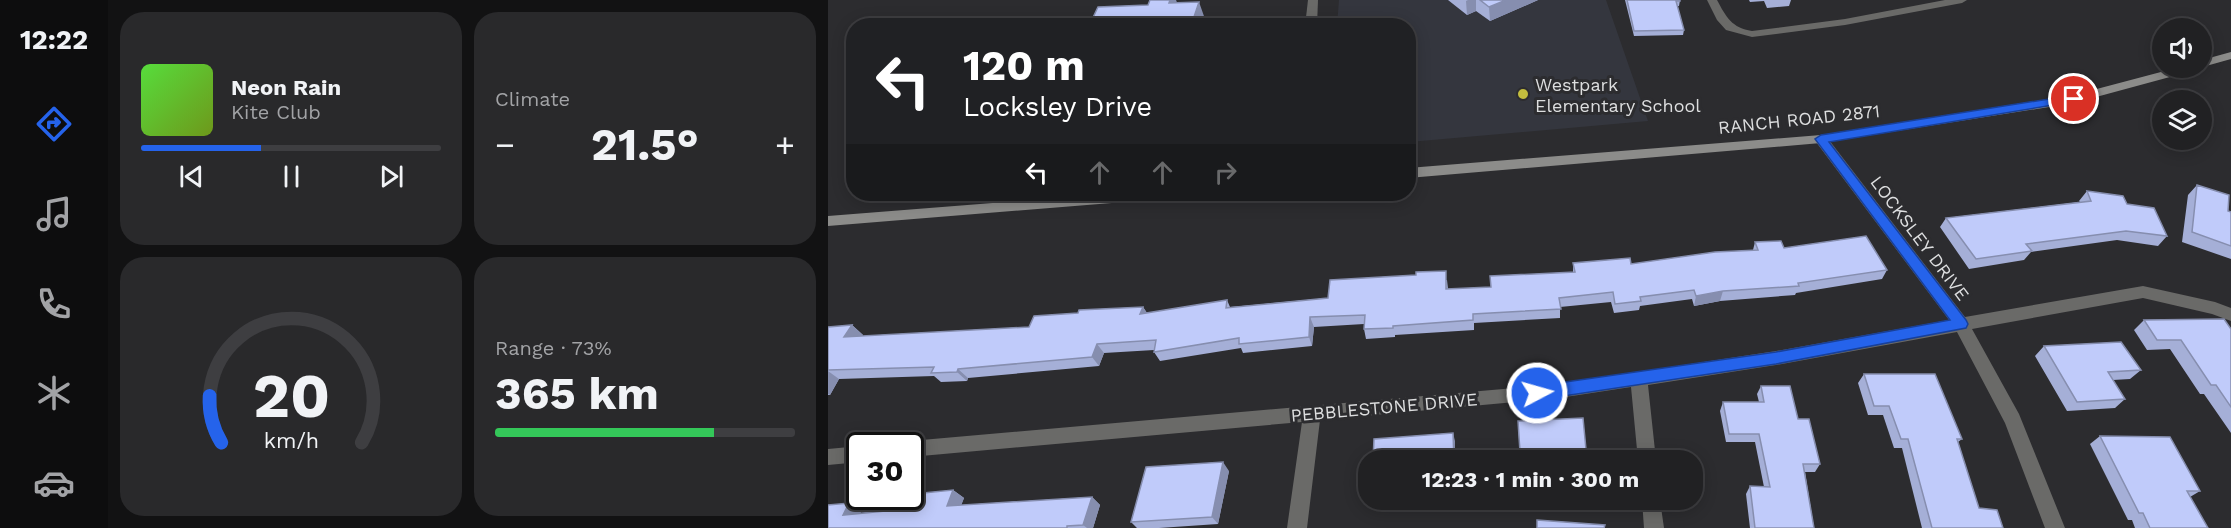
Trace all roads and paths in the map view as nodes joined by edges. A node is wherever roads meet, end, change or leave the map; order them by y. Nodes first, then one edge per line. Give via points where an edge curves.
1 (1313, 0) edge
2 (1712, 0) edge
3 (1962, 0) edge
4 (1946, 2) edge
5 (1312, 18) edge
6 (2231, 55) edge
7 (2212, 61) edge
8 (2152, 78) edge
9 (1821, 139) junction
10 (1416, 172) edge
11 (1075, 201) edge
12 (828, 221) edge
13 (2231, 315) edge
14 (1961, 324) junction
15 (1639, 379) junction
16 (1311, 414) junction
17 (924, 448) edge
18 (1646, 450) edge
19 (846, 455) edge
20 (828, 457) edge
21 (1652, 510) edge
22 (1297, 528) edge
23 (1654, 528) edge
24 (2055, 528) edge

1 - 5 street
2 - 4 street via 1724,25 1738,33 1752,34 1845,22
3 - 4 street
6 - 7 main road
8 - 9 main road, RANCH ROAD 2871 via 2074,99
9 - 10 main road, RANCH ROAD 2871
9 - 14 street, LOCKSLEY DRIVE
11 - 12 main road
13 - 14 street, PEBBLESTONE DRIVE via 2143,292
14 - 15 street, PEBBLESTONE DRIVE
14 - 24 street, LOCKSLEY DRIVE via 2013,420
15 - 16 street, PEBBLESTONE DRIVE via 1559,391
15 - 18 street
16 - 17 street, PEBBLESTONE DRIVE
16 - 22 street
19 - 20 street
21 - 23 street

